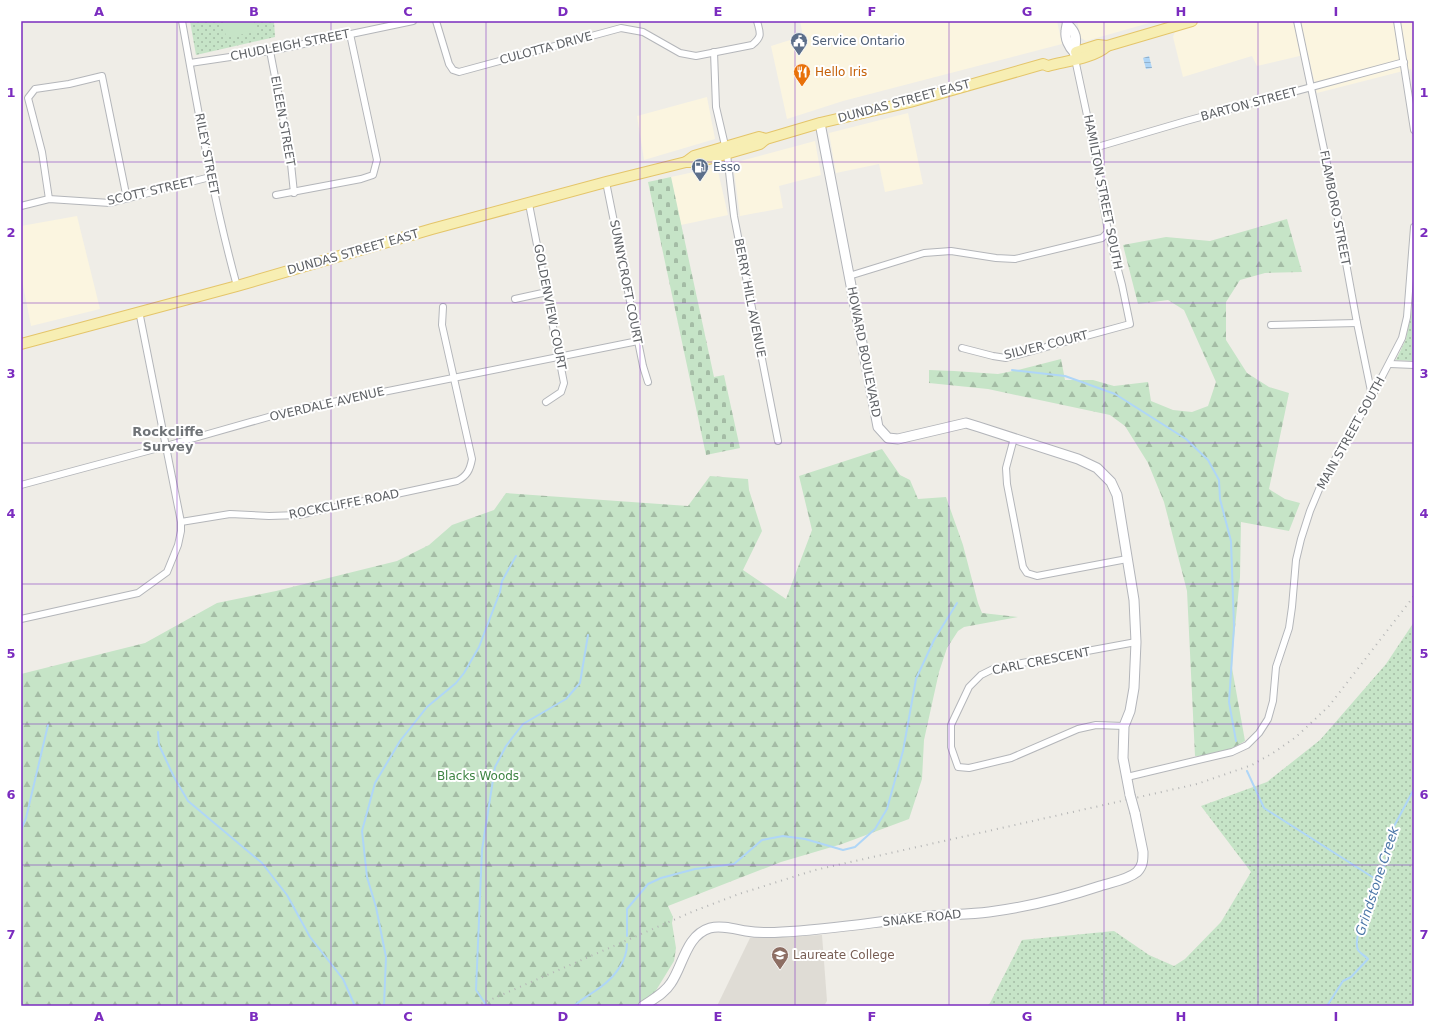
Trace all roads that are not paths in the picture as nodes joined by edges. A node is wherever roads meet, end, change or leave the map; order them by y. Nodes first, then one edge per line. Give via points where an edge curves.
1 (182, 21) edge
2 (413, 21) edge
3 (436, 21) edge
4 (757, 21) edge
5 (1192, 21) edge
6 (1297, 21) edge
7 (1397, 21) edge
8 (1067, 23) edge
9 (350, 34) junction
10 (270, 51) junction
11 (714, 52) junction
12 (1075, 56) junction
13 (1404, 62) junction
14 (190, 63) junction
15 (1310, 87) junction
16 (1411, 92) edge
17 (820, 123) junction
18 (1414, 130) edge
19 (1094, 148) junction
20 (726, 150) junction
21 (210, 177) junction
22 (606, 182) junction
23 (294, 193) junction
24 (276, 195) dead end
25 (49, 199) junction
26 (127, 199) junction
27 (529, 204) junction
28 (21, 206) edge
29 (1414, 227) edge
30 (1108, 232) junction
31 (849, 276) junction
32 (237, 286) junction
33 (547, 292) junction
34 (514, 299) dead end
35 (443, 307) dead end
36 (139, 312) junction
37 (1357, 322) junction
38 (1130, 324) joint
39 (1271, 325) dead end
40 (638, 341) junction
41 (21, 344) edge
42 (962, 348) dead end
43 (560, 357) junction
44 (1390, 364) junction
45 (1414, 365) edge
46 (454, 377) junction
47 (648, 382) dead end
48 (1372, 396) junction
49 (546, 402) dead end
50 (1014, 438) junction
51 (778, 441) dead end
52 (166, 446) junction
53 (21, 485) edge
54 (181, 522) junction
55 (1127, 559) junction
56 (21, 619) edge
57 (1136, 642) junction
58 (1124, 726) junction
59 (1127, 777) junction
60 (643, 1006) edge

1 - 14 street, RILEY STREET
2 - 9 street, CHUDLEIGH STREET
3 - 11 street, CULOTTA DRIVE via 449,64 453,70 459,72 621,28 643,32 680,53 696,56
4 - 11 street, CULOTTA DRIVE via 760,34 752,45
5 - 12 main road, DUNDAS STREET EAST via 1108,46 1098,45
6 - 15 street, FLAMBORO STREET
7 - 13 street
8 - 12 street via 1065,30 1068,46
9 - 10 street, CHUDLEIGH STREET
9 - 23 street via 377,160 373,175
10 - 14 street, CHUDLEIGH STREET
10 - 23 street, EILEEN STREET via 290,154
11 - 20 street, BERRY HILL AVENUE via 716,107
12 - 17 main road, DUNDAS STREET EAST via 1046,59 1043,64 910,102
12 - 19 street, HAMILTON STREET SOUTH
13 - 15 street, BARTON STREET
13 - 16 street
14 - 21 street, RILEY STREET
15 - 19 street, BARTON STREET
15 - 37 street, FLAMBORO STREET
16 - 18 street
17 - 20 main road, DUNDAS STREET EAST via 766,139 759,137
17 - 31 street, HOWARD BOULEVARD
19 - 30 street, HAMILTON STREET SOUTH
20 - 22 main road, DUNDAS STREET EAST via 694,156 686,162
20 - 51 street, BERRY HILL AVENUE via 734,216
21 - 26 street, SCOTT STREET
21 - 32 street, RILEY STREET
22 - 27 main road, DUNDAS STREET EAST
22 - 40 street, SUNNYCROFT COURT
23 - 24 street
25 - 26 street, SCOTT STREET via 110,203
25 - 26 street via 42,152 28,98 35,89 102,76
25 - 28 street, SCOTT STREET
27 - 32 main road, DUNDAS STREET EAST
27 - 33 street, GOLDENVIEW COURT
29 - 44 street, MAIN STREET SOUTH via 1407,317 1402,338
30 - 31 street via 1102,238 1015,259 951,251 924,253
30 - 38 street, HAMILTON STREET SOUTH
31 - 50 street, HOWARD BOULEVARD via 878,427 888,438 898,439 966,423
32 - 36 main road, DUNDAS STREET EAST
33 - 34 street
33 - 43 street, GOLDENVIEW COURT
35 - 46 street via 442,325
36 - 41 main road, DUNDAS STREET EAST
36 - 52 street
37 - 39 street
37 - 48 street, FLAMBORO STREET
38 - 42 street, SILVER COURT via 1006,358
40 - 43 street, OVERDALE AVENUE
40 - 47 street, SUNNYCROFT COURT
43 - 46 street, OVERDALE AVENUE
43 - 49 street, GOLDENVIEW COURT via 564,388
44 - 45 street
44 - 48 street, MAIN STREET SOUTH
46 - 52 street, OVERDALE AVENUE via 293,410
46 - 54 street, ROCKCLIFFE ROAD via 472,459 465,477 457,481 300,515 230,514
48 - 59 street, MAIN STREET SOUTH via 1323,480 1310,511 1296,560 1289,628 1276,667 1273,701 1268,719 1259,733 1246,745 1232,752
50 - 55 street, HOWARD BOULEVARD via 1078,459 1097,468 1111,482 1117,495
50 - 55 street via 1006,468 1007,484 1023,567 1027,574 1037,576
52 - 53 street, OVERDALE AVENUE
52 - 54 street
54 - 56 street via 178,545 167,572 138,593
55 - 57 street, HOWARD BOULEVARD via 1134,600
57 - 58 street, HOWARD BOULEVARD via 1134,688
57 - 58 street, CARL CRESCENT via 995,668 981,675 969,687 951,725 951,747 958,767 969,768 1011,758 1078,729 1096,725
58 - 59 street, SNAKE ROAD via 1123,758
59 - 60 street, SNAKE ROAD, bridge via 1143,852 1142,866 1128,877 1038,904 988,912 782,932 762,933 724,927 710,928 700,933 689,944 677,973 665,991

